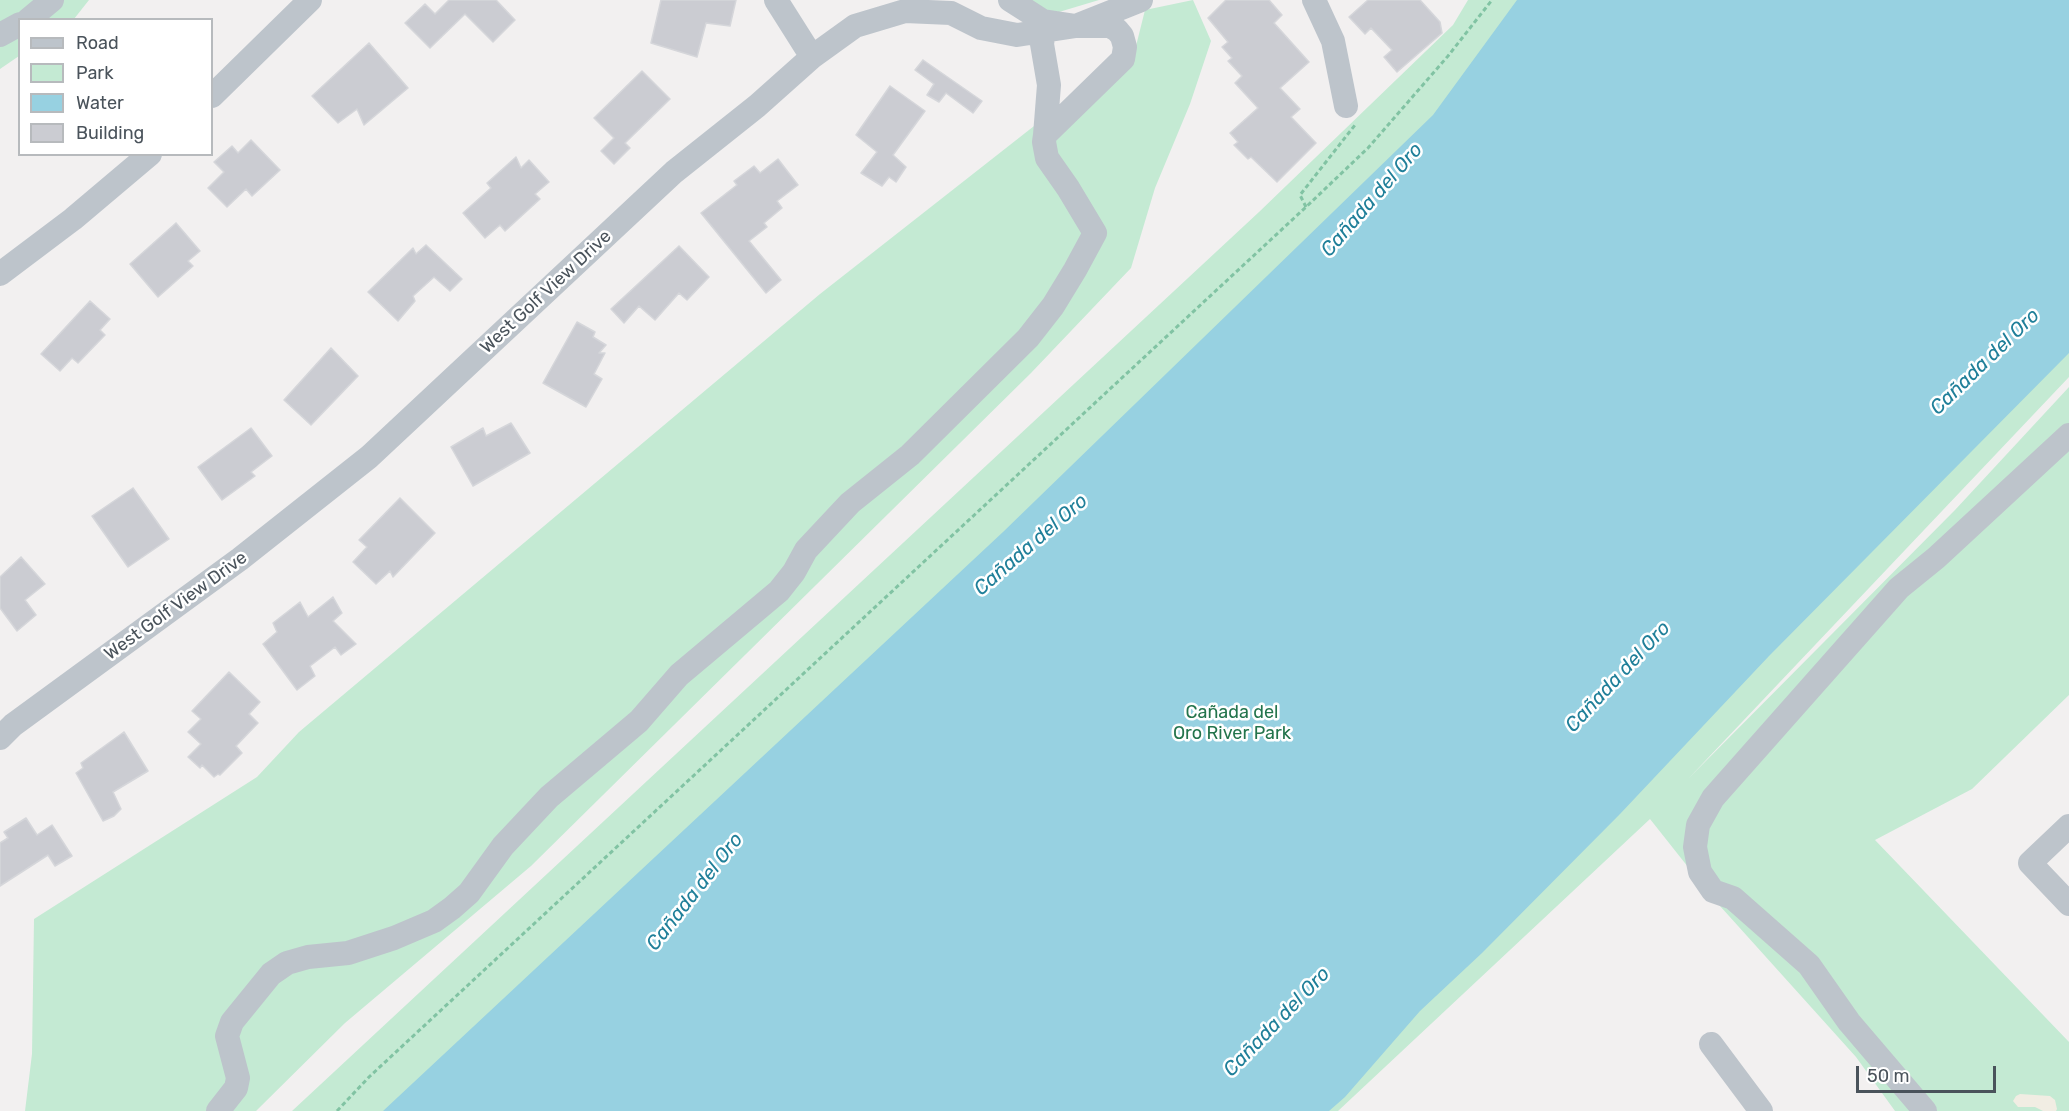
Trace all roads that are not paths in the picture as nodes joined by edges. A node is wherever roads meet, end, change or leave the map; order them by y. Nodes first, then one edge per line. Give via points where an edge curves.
1 (52, 0) edge
2 (310, 0) edge
3 (776, 0) edge
4 (1010, 0) edge
5 (1141, 0) edge
6 (1314, 0) edge
7 (30, 18) edge
8 (18, 25) edge
9 (1043, 26) junction
10 (1076, 26) junction
11 (0, 35) edge
12 (812, 57) junction
13 (213, 95) edge
14 (1346, 106) road end
15 (1045, 135) junction
16 (148, 156) edge
17 (0, 274) edge
18 (2069, 435) edge
19 (0, 738) edge
20 (2069, 826) edge
21 (2069, 904) edge
22 (1711, 1044) dead end
23 (1750, 1107) edge
24 (218, 1111) edge
25 (1925, 1111) edge

1 - 7 street
2 - 13 street
3 - 12 street
4 - 9 street
5 - 10 street, West Golf View Drive
6 - 14 street via 1333,41
8 - 11 street
9 - 10 street, West Golf View Drive
9 - 12 street, West Golf View Drive via 1017,34 981,28 951,14 905,11 855,26
9 - 15 street via 1049,85
10 - 15 street via 1110,26 1117,30 1125,47 1123,59
12 - 19 street, West Golf View Drive via 674,172 369,457
15 - 24 street via 1047,158 1095,233 1070,279 1028,338 910,455 850,503 806,550 779,591 679,675 639,721 549,797 502,846 469,893 453,908 394,938 348,953 286,963 271,974 232,1022 227,1036 238,1078 236,1089
16 - 17 street via 74,219
18 - 25 street via 1899,588 1713,798 1698,825 1695,847 1700,872 1713,891 1733,898 1809,965 1849,1022
20 - 21 street via 2030,863
22 - 23 street

